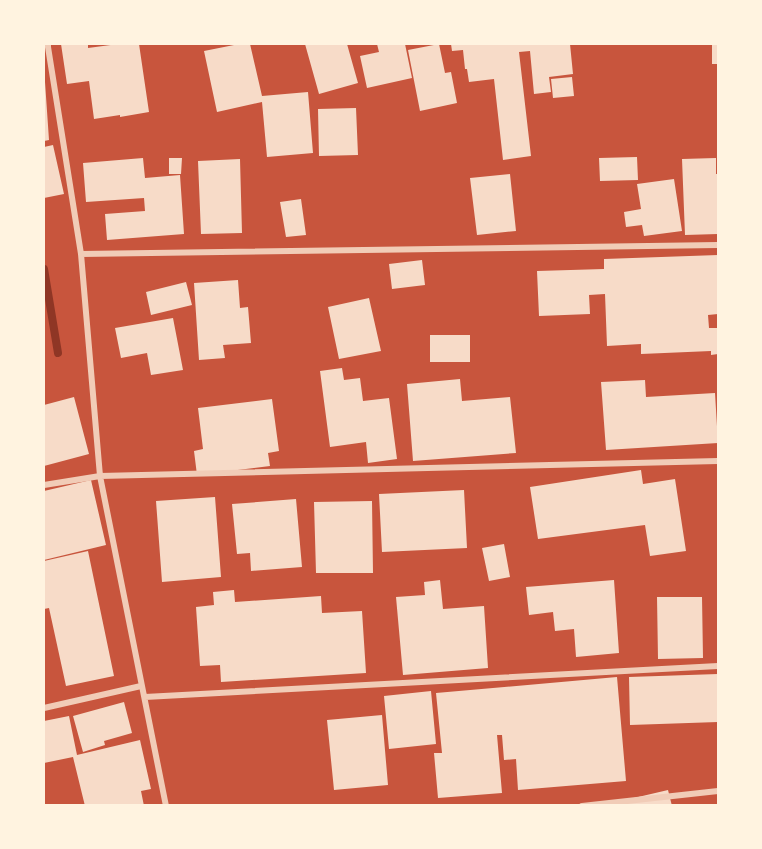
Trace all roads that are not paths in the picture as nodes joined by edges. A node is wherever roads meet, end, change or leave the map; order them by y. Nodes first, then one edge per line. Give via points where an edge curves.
1 (48, 44) edge
2 (718, 245) edge
3 (81, 254) junction
4 (718, 461) edge
5 (100, 476) junction
6 (44, 484) edge
7 (718, 666) edge
8 (141, 686) junction
9 (145, 698) junction
10 (44, 708) edge
11 (718, 791) edge
12 (166, 806) edge
13 (582, 806) edge

1 - 3 street
2 - 3 street
3 - 5 street
4 - 5 street
5 - 6 street
5 - 8 street
7 - 9 street
8 - 9 street
8 - 10 street
9 - 12 street
11 - 13 street

